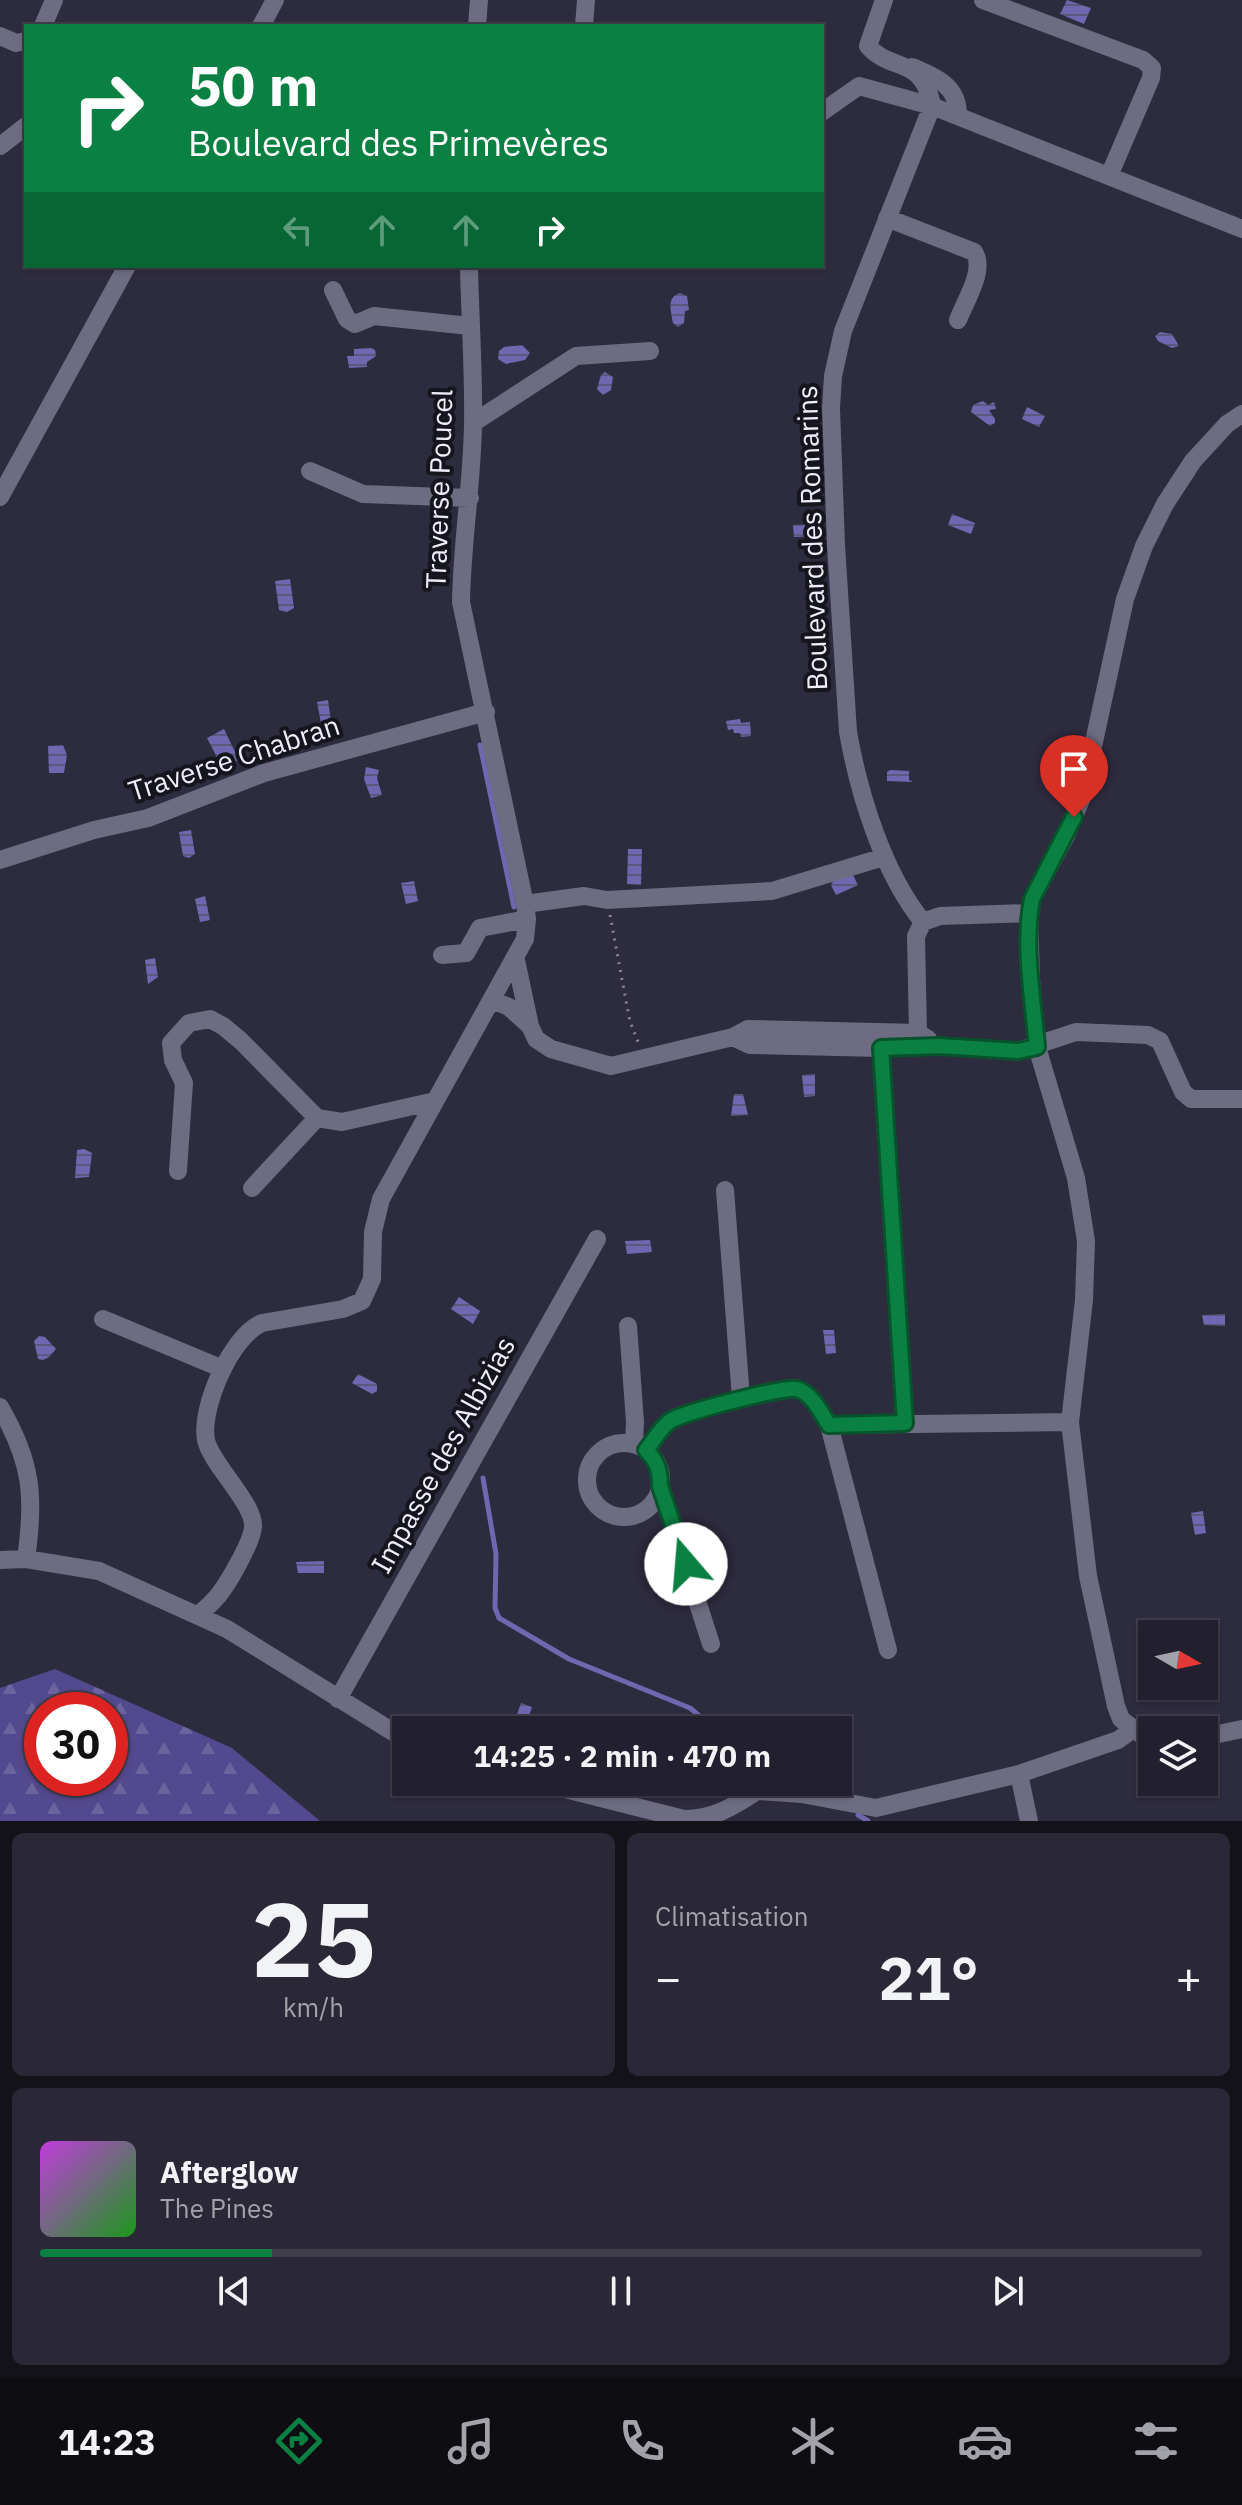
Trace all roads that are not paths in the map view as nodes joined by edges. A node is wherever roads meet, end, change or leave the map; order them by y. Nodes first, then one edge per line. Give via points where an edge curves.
1 (54, 0) edge
2 (275, 0) edge
3 (479, 0) edge
4 (586, 0) edge
5 (884, 0) edge
6 (983, 0) edge
7 (44, 24) edge
8 (262, 24) edge
9 (477, 24) edge
10 (584, 24) edge
11 (0, 36) edge
12 (24, 41) edge
13 (911, 67) junction
14 (932, 106) junction
15 (824, 111) edge
16 (958, 115) junction
17 (24, 128) edge
18 (0, 146) edge
19 (1109, 176) junction
20 (887, 218) junction
21 (1242, 229) edge
22 (126, 268) edge
23 (469, 268) edge
24 (333, 290) dead end
25 (958, 320) dead end
26 (470, 326) junction
27 (650, 351) dead end
28 (1242, 414) edge
29 (473, 423) junction
30 (310, 471) dead end
31 (0, 497) edge
32 (470, 498) junction
33 (486, 712) junction
34 (884, 857) junction
35 (0, 860) edge
36 (526, 911) junction
37 (1029, 913) junction
38 (923, 922) junction
39 (442, 955) dead end
40 (516, 960) junction
41 (492, 1000) junction
42 (530, 1026) junction
43 (918, 1033) junction
44 (882, 1041) junction
45 (939, 1046) junction
46 (1037, 1047) junction
47 (1242, 1099) edge
48 (435, 1101) junction
49 (317, 1118) junction
50 (178, 1171) dead end
51 (252, 1188) dead end
52 (725, 1190) dead end
53 (597, 1239) dead end
54 (103, 1319) dead end
55 (628, 1326) dead end
56 (223, 1369) junction
57 (741, 1398) junction
58 (0, 1407) edge
59 (1070, 1422) junction
60 (905, 1423) junction
61 (829, 1425) junction
62 (640, 1447) junction
63 (660, 1486) junction
64 (26, 1559) junction
65 (0, 1560) edge
66 (198, 1615) junction
67 (711, 1644) dead end
68 (888, 1650) dead end
69 (338, 1699) junction
70 (1242, 1729) edge
71 (1132, 1730) junction
72 (392, 1732) edge
73 (1138, 1734) edge
74 (1218, 1734) edge
75 (1019, 1774) junction
76 (593, 1796) edge
77 (684, 1819) edge
78 (1029, 1821) edge

1 - 7 street
2 - 8 street
3 - 9 street
4 - 10 street
5 - 13 street via 868,46
6 - 19 street via 1143,60 1152,68
11 - 12 street
13 - 14 street via 930,91
13 - 16 street via 940,79 953,93
14 - 15 street via 859,86
14 - 16 street
14 - 20 street, Boulevard des Romarins
16 - 19 street
17 - 18 street
19 - 21 street
20 - 25 street via 974,252 979,268
20 - 34 street, Boulevard des Romarins via 843,331 831,408 848,732
22 - 31 street
23 - 26 street, Traverse Poucel
24 - 26 street via 347,319 355,324 374,316
26 - 29 street, Traverse Poucel
27 - 29 street via 576,356
28 - 37 street via 1193,461 1144,546 1125,599 1082,797
29 - 32 street, Traverse Poucel
30 - 32 street via 363,494
32 - 33 street, Traverse Poucel via 461,602
33 - 35 street, Traverse Chabran via 264,773 148,818
33 - 36 street, Traverse Poucel
34 - 36 street via 772,891 607,900 584,896
34 - 38 street, Boulevard des Romarins
36 - 39 street via 480,928 466,953
36 - 40 street via 525,939
37 - 38 street via 940,916
37 - 46 street
38 - 43 street via 916,936
40 - 41 street
40 - 42 street
41 - 42 street
41 - 48 street
42 - 44 street via 536,1039 551,1049 611,1066 748,1029
43 - 44 street via 900,1031
43 - 45 street
44 - 45 street
44 - 60 street
45 - 46 street via 1018,1051
46 - 47 street via 1076,1032 1148,1035 1160,1041 1191,1099
46 - 59 street via 1076,1178 1086,1241
48 - 49 street via 342,1122
48 - 56 street via 381,1199 373,1232 372,1279 362,1301 251,1327
49 - 50 street via 223,1026 210,1019 189,1023 171,1043 184,1083
49 - 51 street
52 - 57 street
53 - 69 street, Impasse des Albizias
54 - 56 street
55 - 62 street
56 - 66 street via 206,1419 206,1442 254,1524 218,1597
57 - 61 street via 797,1389 810,1397
57 - 62 street via 669,1421
58 - 64 street via 26,1462 32,1500
59 - 60 street
59 - 71 street via 1088,1576 1116,1706
60 - 61 street
61 - 68 street
62 - 63 street via 655,1460
62 - 63 street via 620,1443 596,1455 589,1467 589,1493 607,1513 621,1517 646,1509
63 - 67 street
64 - 65 street
64 - 66 street via 99,1571
66 - 69 street
69 - 72 street
70 - 74 street
71 - 73 street
71 - 75 street via 1118,1740
75 - 77 street via 876,1808 757,1791 732,1808 703,1819
75 - 78 street
76 - 77 street

